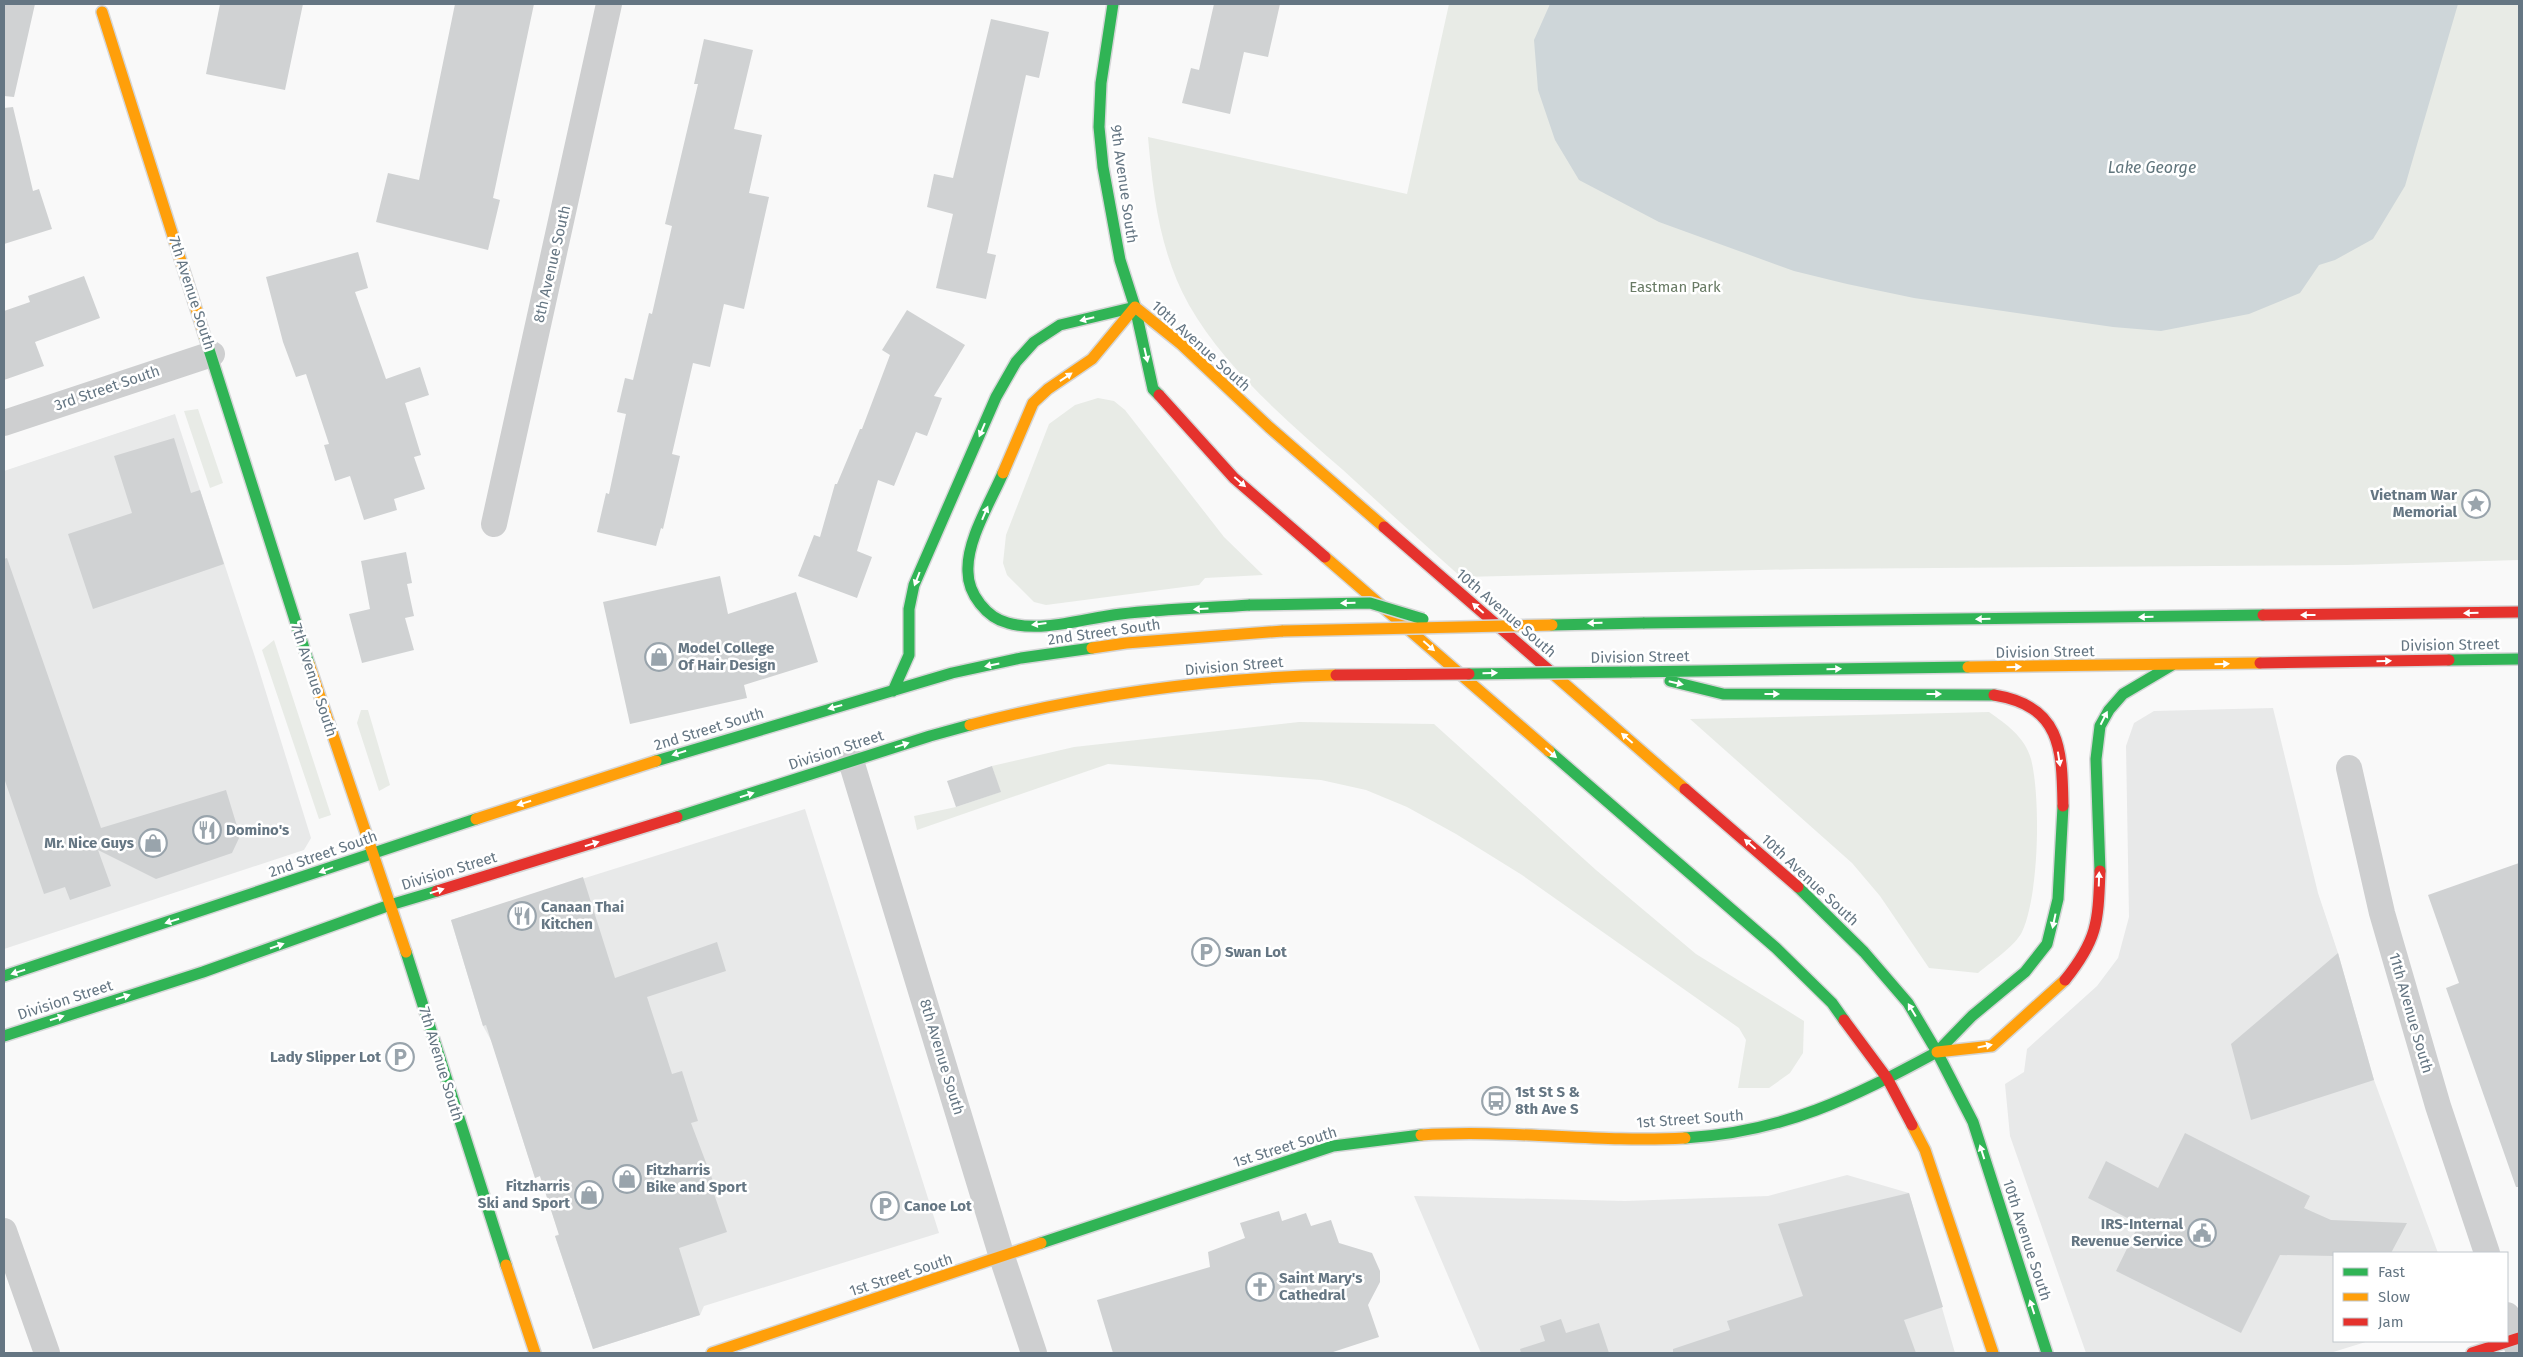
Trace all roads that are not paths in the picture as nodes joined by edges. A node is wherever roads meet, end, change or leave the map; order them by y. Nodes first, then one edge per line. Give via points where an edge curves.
1 (610, 4) edge
2 (1113, 4) edge
3 (103, 8) edge
4 (1134, 307) junction
5 (212, 354) junction
6 (4, 423) edge
7 (494, 524) dead end
8 (2519, 612) edge
9 (1446, 625) junction
10 (2519, 659) edge
11 (2173, 665) junction
12 (1630, 672) junction
13 (893, 691) junction
14 (851, 761) junction
15 (2349, 768) dead end
16 (372, 852) junction
17 (390, 905) junction
18 (4, 976) edge
19 (4, 1036) edge
20 (1937, 1052) junction
21 (1887, 1078) junction
22 (4, 1231) edge
23 (2487, 1252) edge
24 (1002, 1257) junction
25 (2502, 1342) edge
26 (47, 1353) edge
27 (535, 1353) edge
28 (712, 1353) edge
29 (1034, 1353) edge
30 (1993, 1353) edge
31 (2047, 1353) edge
32 (2472, 1353) edge

1 - 7 street, 8th Avenue South
2 - 4 main road, 9th Avenue South via 1101,83 1099,127 1120,260
3 - 5 main road, 7th Avenue South
9 -> 4 main road, bridge via 1370,603 1250,605 1121,614 1031,625 1007,624 990,614 978,600 968,578 969,555 1033,402 1092,359
4 -> 13 main road via 1060,325 1034,342 1016,362 996,398 914,585 909,609 909,655
20 -> 4 main road, 10th Avenue South via 1908,1003 1811,898 1269,427 1181,344
4 -> 21 main road, 10th Avenue South via 1154,389 1234,478 1776,948 1832,1003
5 - 6 street, 3rd Street South
5 - 16 main road, 7th Avenue South via 324,711
8 -> 9 main road, bridge
9 -> 13 main road, 2nd Street South, bridge via 1283,631 1126,643 1022,658 952,673
11 -> 10 main road, Division Street
12 -> 11 main road, Division Street
20 -> 11 main road via 1992,1046 2065,981 2080,962 2092,941 2098,914 2100,866 2096,759 2100,726 2124,694
14 -> 12 main road, Division Street, bridge via 1005,716 1162,687 1336,675
12 -> 20 main road via 1723,694 1995,695 2025,701 2049,722 2061,766 2062,870 2055,924 2048,943 2033,966 1976,1011
13 -> 16 main road, 2nd Street South via 726,738
17 -> 14 main road, Division Street via 634,832
14 - 24 street, 8th Avenue South
15 - 23 street, 11th Avenue South via 2382,913 2438,1106
16 - 17 main road, 7th Avenue South
16 -> 18 main road, 2nd Street South via 326,871
19 -> 17 main road, Division Street via 203,972
17 - 27 main road, 7th Avenue South
20 - 21 main road, 1st Street South
31 -> 20 main road, 10th Avenue South via 1973,1122
21 - 24 main road, 1st Street South via 1838,1104 1803,1117 1732,1133 1662,1139 1452,1134 1396,1137 1333,1146
21 - 30 main road, 10th Avenue South via 1925,1150
22 - 26 street
24 - 28 main road, 1st Street South
24 - 29 street, 8th Avenue South
25 - 32 main road

